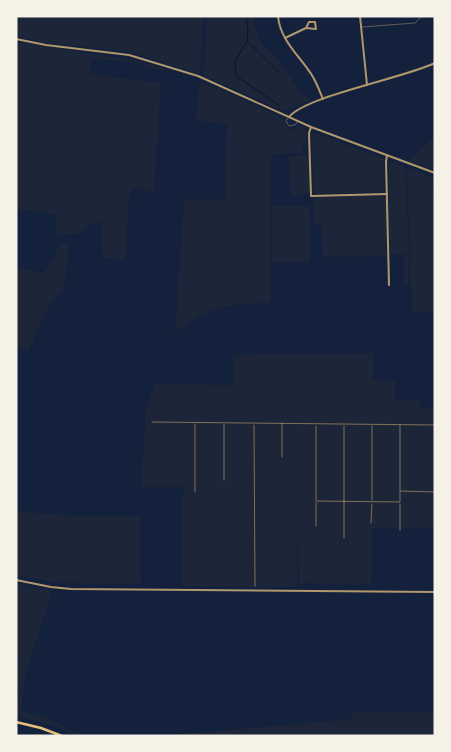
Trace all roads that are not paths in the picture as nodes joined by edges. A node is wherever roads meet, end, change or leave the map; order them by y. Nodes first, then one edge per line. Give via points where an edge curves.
1 (278, 16) edge
2 (360, 16) edge
3 (422, 16) edge
4 (362, 27) junction
5 (306, 28) dead end
6 (285, 38) junction
7 (16, 39) edge
8 (435, 63) edge
9 (367, 86) junction
10 (323, 99) junction
11 (289, 117) junction
12 (298, 121) junction
13 (311, 127) junction
14 (388, 156) junction
15 (435, 173) edge
16 (387, 194) junction
17 (389, 285) dead end
18 (16, 580) edge
19 (435, 592) edge
20 (16, 722) edge
21 (62, 736) edge

1 - 6 street
2 - 4 street
3 - 4 lane via 415,23
4 - 9 street
5 - 6 street
6 - 10 street via 314,79
7 - 11 street via 143,59 210,81
8 - 9 street
9 - 10 street
10 - 11 street
11 - 12 street
11 - 12 lane via 286,121 289,126
12 - 13 street
13 - 14 street
13 - 16 street via 311,196
14 - 15 street
14 - 16 street
16 - 17 street
18 - 19 street via 61,588
20 - 21 main road

